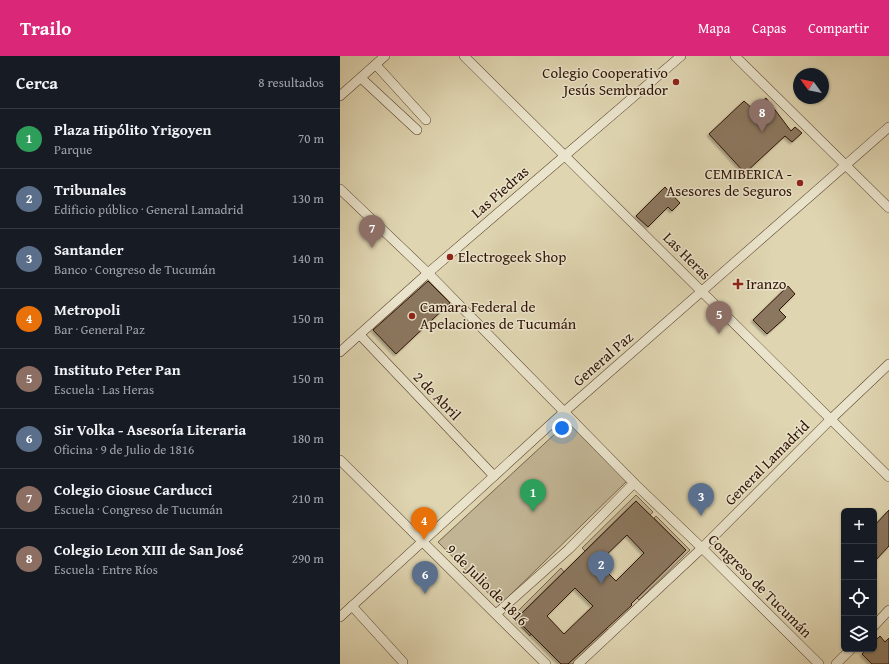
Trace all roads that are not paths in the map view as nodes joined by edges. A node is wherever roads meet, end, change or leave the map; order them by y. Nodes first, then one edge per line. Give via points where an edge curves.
1 (385, 56) edge
2 (464, 56) edge
3 (680, 56) edge
4 (735, 56) edge
5 (376, 65) junction
6 (361, 78) junction
7 (340, 96) edge
8 (426, 120) dead end
9 (889, 127) edge
10 (417, 130) dead end
11 (565, 155) junction
12 (846, 165) junction
13 (340, 189) edge
14 (889, 208) edge
15 (428, 273) junction
16 (702, 292) junction
17 (360, 335) junction
18 (340, 352) edge
19 (889, 364) edge
20 (564, 412) junction
21 (831, 419) junction
22 (340, 460) edge
23 (494, 476) junction
24 (889, 477) edge
25 (634, 483) junction
26 (424, 542) junction
27 (702, 548) junction
28 (352, 606) junction
29 (889, 610) edge
30 (496, 614) junction
31 (340, 617) edge
32 (877, 623) edge
33 (848, 652) edge
34 (403, 662) dead end
35 (546, 664) edge
36 (578, 664) edge
37 (819, 664) edge
38 (836, 664) edge

1 - 5 street
2 - 11 street, Las Heras
3 - 11 street, Las Piedras
4 - 12 street
5 - 6 street
5 - 8 street
6 - 7 street
6 - 10 street
9 - 12 street, General Paz
11 - 15 street, Las Piedras
11 - 16 street, Las Heras
12 - 14 street
12 - 16 street, General Paz
13 - 15 street, Congreso de Tucumán
15 - 17 street, Las Piedras
15 - 20 street, Congreso de Tucumán
16 - 20 street, General Paz
16 - 21 street, Las Heras
17 - 18 street, Las Piedras
17 - 23 street, 2 de Abril
19 - 21 street, General Lamadrid
20 - 23 street, General Paz
20 - 25 street, Congreso de Tucumán
21 - 24 street, Las Heras
21 - 27 street, General Lamadrid
22 - 26 street, 9 de Julio de 1816
23 - 26 street, General Paz
25 - 27 street, Congreso de Tucumán
25 - 30 street via 569,549
26 - 28 street, General Paz
26 - 30 street, 9 de Julio de 1816
27 - 36 street, General Lamadrid
27 - 37 street, Congreso de Tucumán
28 - 31 street, General Paz
28 - 34 street
29 - 32 street
30 - 35 street, 9 de Julio de 1816
33 - 38 street

